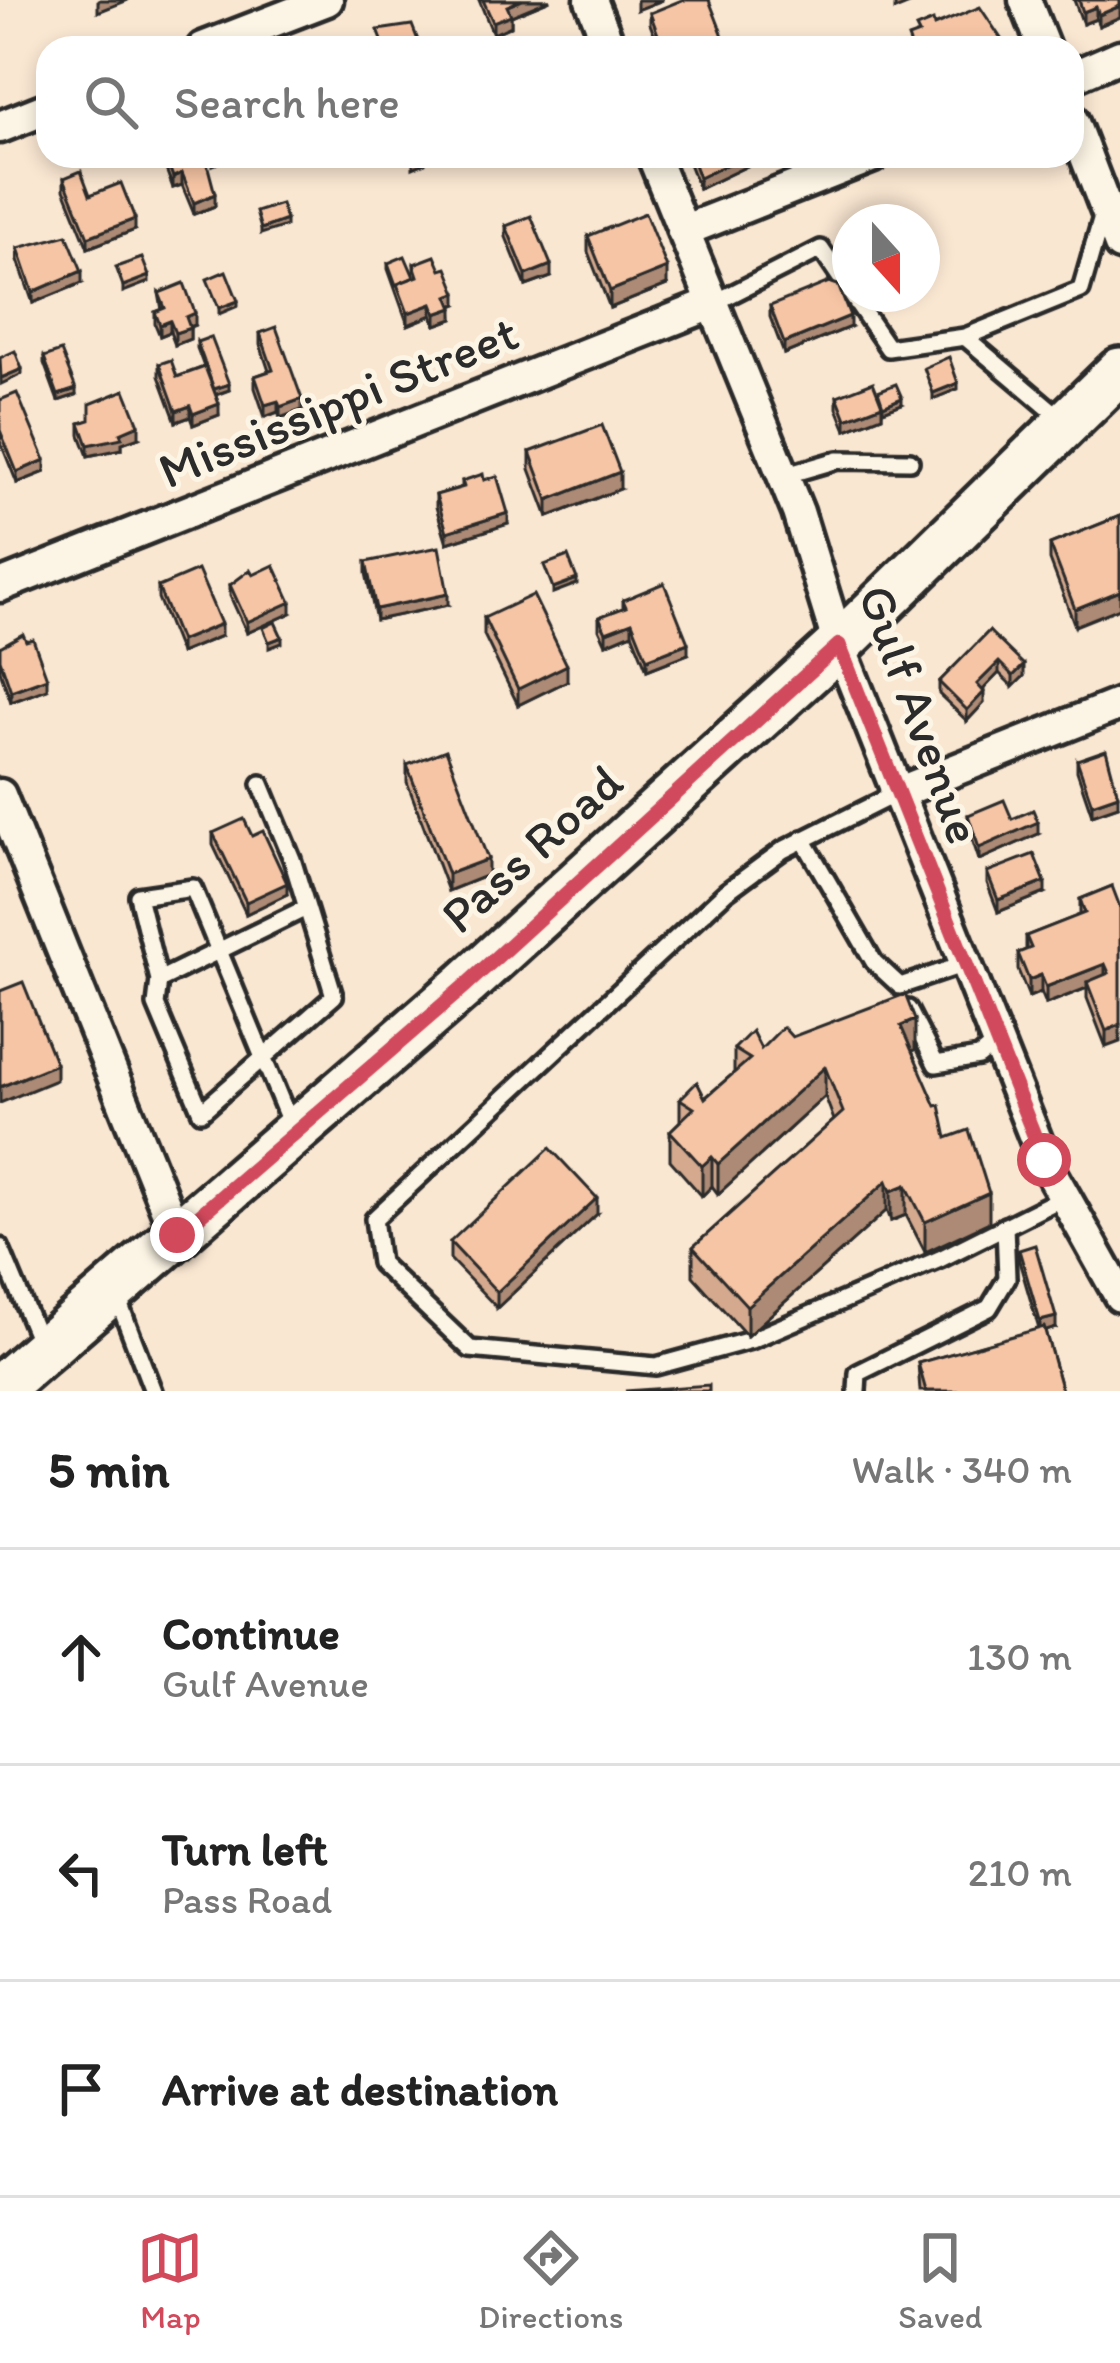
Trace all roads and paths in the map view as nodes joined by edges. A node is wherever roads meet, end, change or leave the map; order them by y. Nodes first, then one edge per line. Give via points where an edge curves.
1 (328, 0) edge
2 (591, 0) edge
3 (1024, 0) edge
4 (234, 36) edge
5 (605, 36) edge
6 (1039, 36) edge
7 (1120, 56) edge
8 (1084, 72) edge
9 (36, 113) edge
10 (0, 127) edge
11 (1084, 152) edge
12 (658, 168) edge
13 (842, 168) edge
14 (1105, 207) junction
15 (682, 231) junction
16 (1120, 245) edge
17 (832, 265) edge
18 (712, 304) junction
19 (864, 312) edge
20 (965, 337) junction
21 (1120, 371) edge
22 (1067, 423) junction
23 (910, 461) dead end
24 (783, 476) junction
25 (0, 586) edge
26 (839, 645) junction
27 (1120, 704) edge
28 (261, 784) dead end
29 (896, 794) junction
30 (0, 795) edge
31 (8, 838) edge
32 (803, 839) junction
33 (307, 908) junction
34 (220, 951) junction
35 (965, 964) junction
36 (159, 980) junction
37 (900, 986) junction
38 (997, 1042) junction
39 (265, 1060) junction
40 (294, 1133) junction
41 (1064, 1197) junction
42 (1005, 1226) junction
43 (177, 1235) junction
44 (0, 1247) edge
45 (114, 1289) junction
46 (1120, 1296) edge
47 (43, 1351) junction
48 (0, 1388) edge
49 (153, 1391) edge
50 (857, 1391) edge

1 - 4 street
2 - 5 street
3 - 6 street
7 - 8 street
9 - 10 street
11 - 14 street
12 - 15 street, Gulf Avenue
13 - 15 street
14 - 16 street
14 - 20 lane via 1081,290
15 - 18 street, Gulf Avenue
17 - 18 lane via 821,249
18 - 24 street, Gulf Avenue
18 - 25 street, Mississippi Street
19 - 20 lane via 888,348
20 - 22 lane
21 - 22 main road, Pass Road
22 - 26 main road, Pass Road
23 - 24 lane via 838,460
24 - 26 street, Gulf Avenue
26 - 29 street, Gulf Avenue
26 - 40 main road, Pass Road
27 - 29 street
28 - 33 lane
29 - 32 lane
29 - 35 street, Gulf Avenue
30 - 31 street
31 - 43 street
32 - 37 lane via 874,962
32 - 42 lane via 726,892 374,1220 380,1263 470,1349 656,1366 751,1340
33 - 34 lane
33 - 39 lane via 334,996
34 - 36 lane
34 - 36 lane via 193,888 138,896
34 - 39 lane
35 - 37 lane
35 - 38 street, Gulf Avenue
36 - 39 lane via 156,1005 201,1112
37 - 38 lane via 936,1064 979,1057
38 - 41 street, Gulf Avenue
39 - 40 lane
40 - 43 main road, Pass Road
41 - 42 lane
41 - 46 street, Gulf Avenue
42 - 50 lane via 1007,1278 989,1308 858,1373
43 - 45 main road, Pass Road
44 - 47 lane
45 - 47 main road, Pass Road
45 - 49 lane
47 - 48 main road, Pass Road

